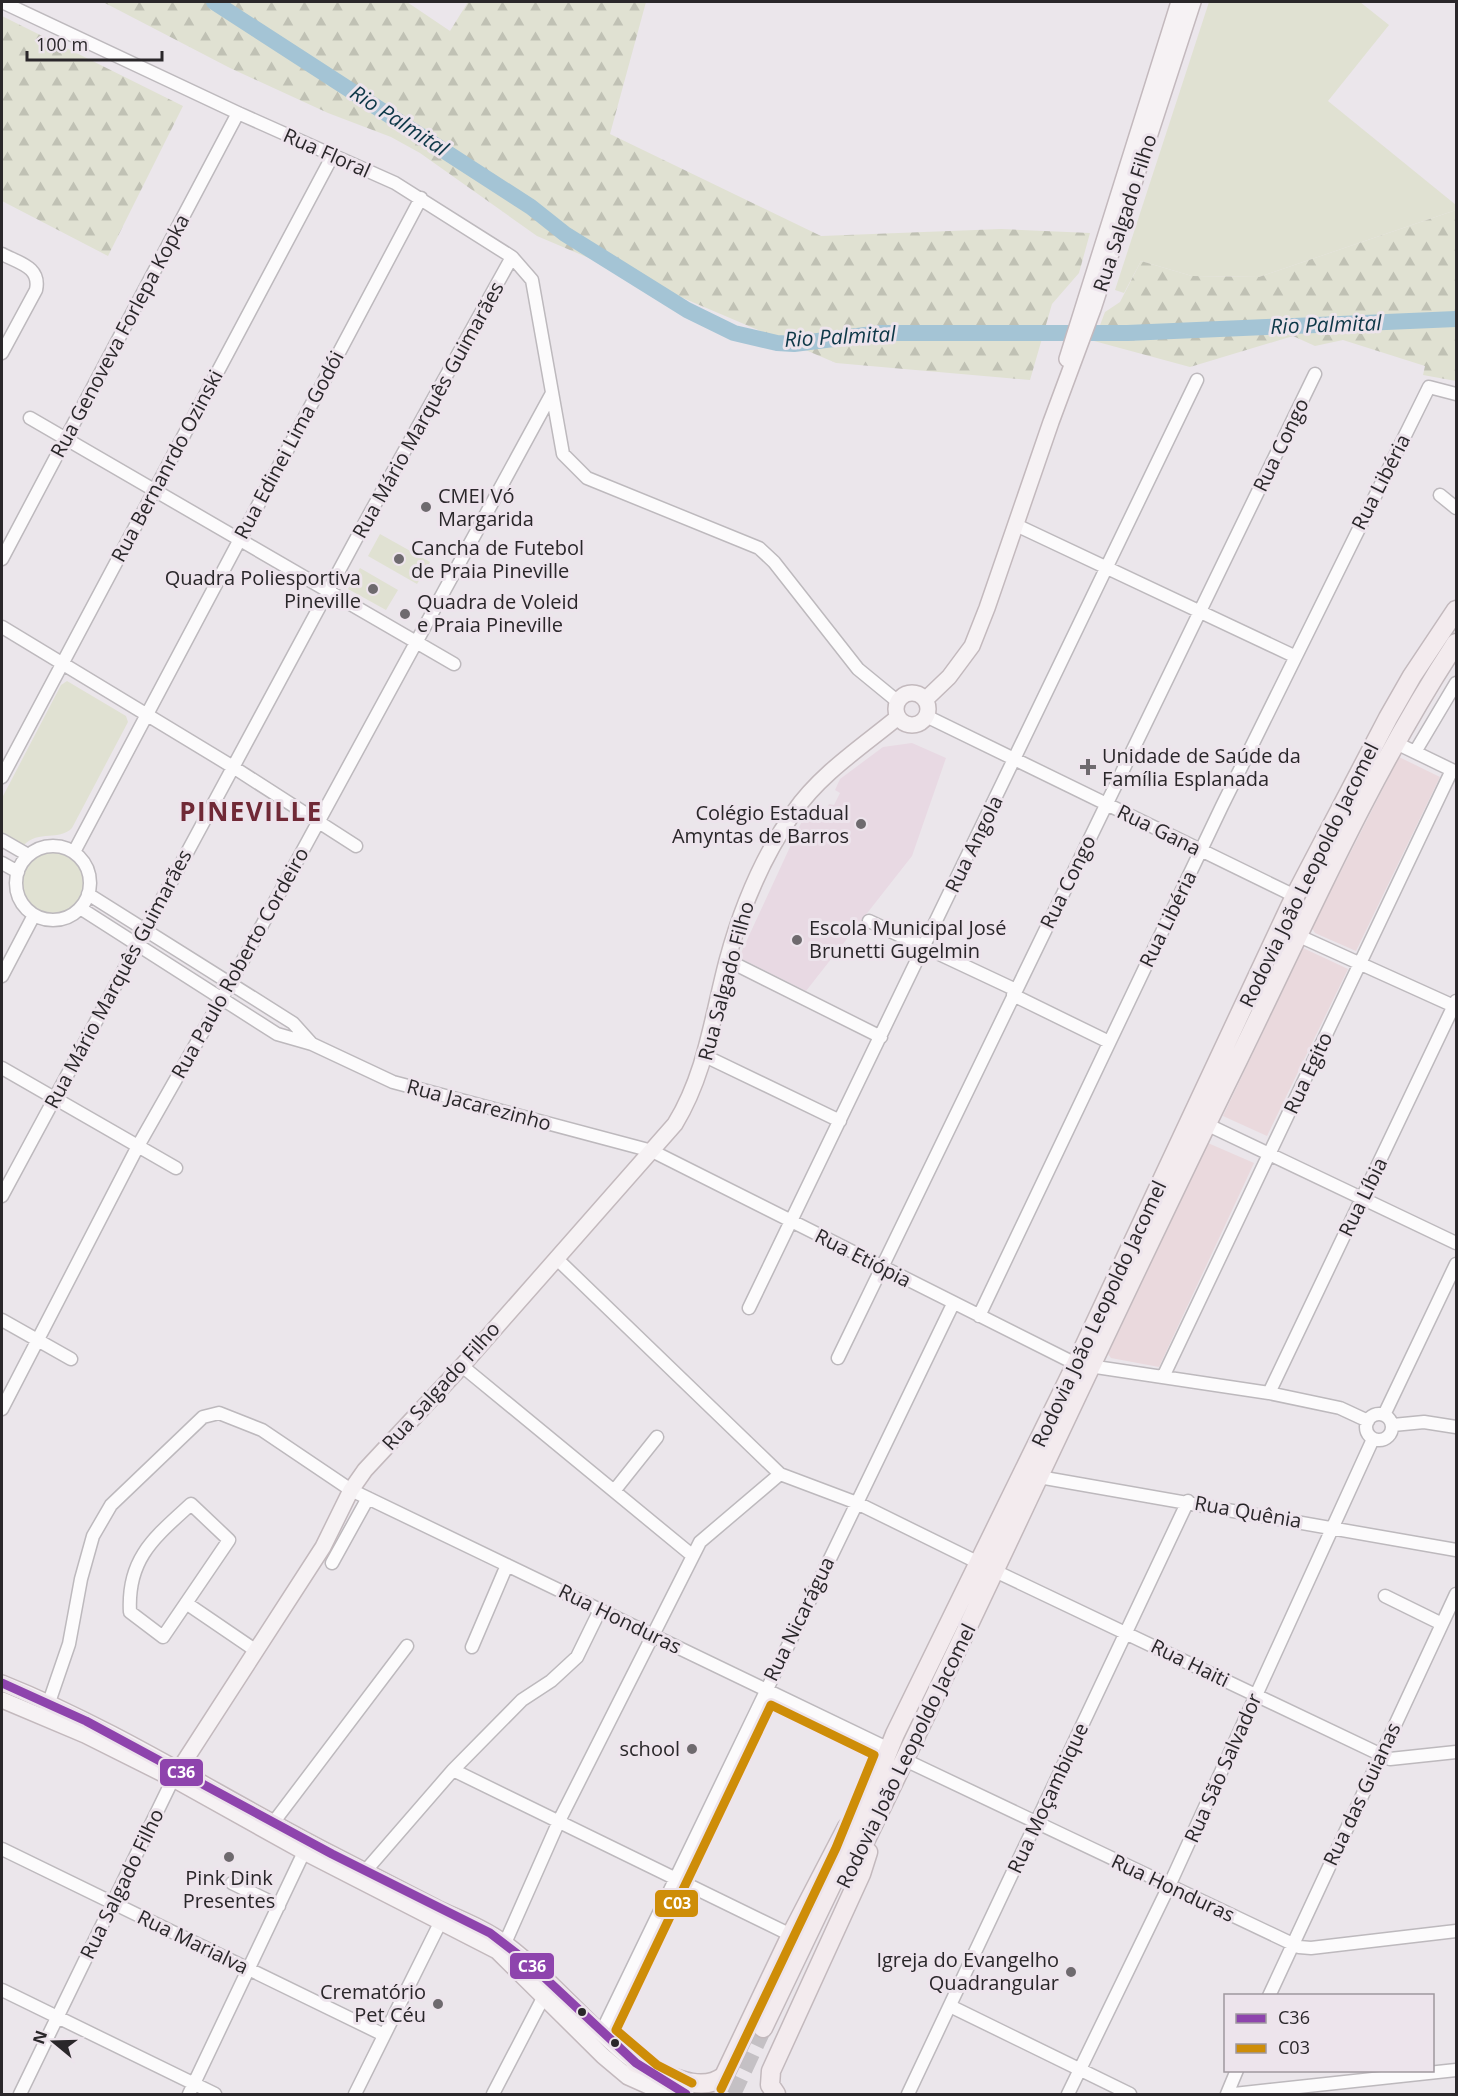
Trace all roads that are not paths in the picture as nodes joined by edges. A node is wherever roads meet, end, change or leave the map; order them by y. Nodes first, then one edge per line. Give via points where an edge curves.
1 (2, 2) edge
2 (1179, 2) edge
3 (1193, 2) edge
4 (238, 113) junction
5 (333, 155) junction
6 (421, 198) junction
7 (2, 254) edge
8 (512, 257) junction
9 (1088, 307) junction
10 (2, 353) edge
11 (1315, 374) dead end
12 (1197, 380) dead end
13 (552, 393) junction
14 (1456, 394) edge
15 (30, 418) dead end
16 (65, 440) junction
17 (154, 490) junction
18 (1440, 495) dead end
19 (1456, 508) edge
20 (1016, 525) junction
21 (240, 539) junction
22 (2, 559) edge
23 (1107, 568) junction
24 (330, 590) junction
25 (1456, 610) edge
26 (1200, 612) junction
27 (2, 627) edge
28 (415, 641) junction
29 (1456, 643) edge
30 (1294, 656) junction
31 (62, 663) junction
32 (454, 664) dead end
33 (1456, 683) edge
34 (897, 701) junction
35 (926, 708) junction
36 (146, 714) junction
37 (898, 717) junction
38 (1396, 742) junction
39 (1415, 752) junction
40 (1015, 760) junction
41 (232, 767) junction
42 (1454, 771) edge
43 (2, 777) edge
44 (1107, 804) junction
45 (318, 821) junction
46 (2, 840) edge
47 (356, 846) dead end
48 (1201, 850) junction
49 (74, 852) junction
50 (28, 855) junction
51 (2, 863) edge
52 (18, 872) junction
53 (88, 894) junction
54 (1295, 896) junction
55 (80, 908) junction
56 (34, 915) junction
57 (869, 921) dead end
58 (146, 930) junction
59 (1299, 936) junction
60 (137, 946) junction
61 (925, 947) junction
62 (727, 960) junction
63 (1361, 962) junction
64 (2, 976) edge
65 (230, 984) junction
66 (1014, 993) junction
67 (220, 999) junction
68 (1456, 1005) edge
69 (881, 1037) junction
70 (1109, 1042) junction
71 (312, 1044) junction
72 (705, 1056) junction
73 (2, 1068) edge
74 (54, 1097) junction
75 (840, 1121) junction
76 (1206, 1124) junction
77 (138, 1146) junction
78 (652, 1151) junction
79 (1269, 1154) junction
80 (176, 1168) dead end
81 (2, 1196) edge
82 (1362, 1198) junction
83 (791, 1221) junction
84 (1456, 1243) edge
85 (556, 1258) junction
86 (1456, 1264) edge
87 (882, 1268) junction
88 (953, 1304) junction
89 (749, 1308) dead end
90 (979, 1316) junction
91 (2, 1320) edge
92 (36, 1340) junction
93 (838, 1358) dead end
94 (71, 1359) dead end
95 (1084, 1365) junction
96 (462, 1366) junction
97 (1163, 1377) junction
98 (1269, 1393) junction
99 (2, 1409) edge
100 (1384, 1415) junction
101 (1368, 1421) junction
102 (1393, 1425) junction
103 (1456, 1427) edge
104 (657, 1437) dead end
105 (1373, 1439) junction
106 (780, 1474) junction
107 (1039, 1477) junction
108 (351, 1490) junction
109 (614, 1491) junction
110 (368, 1498) junction
111 (1188, 1501) junction
112 (856, 1503) junction
113 (1333, 1526) junction
114 (1456, 1550) edge
115 (693, 1556) junction
116 (332, 1563) dead end
117 (507, 1565) junction
118 (987, 1567) junction
119 (1456, 1594) edge
120 (1385, 1596) dead end
121 (186, 1602) junction
122 (600, 1610) junction
123 (1442, 1624) junction
124 (1126, 1632) junction
125 (652, 1635) junction
126 (407, 1646) dead end
127 (472, 1647) dead end
128 (255, 1650) junction
129 (2, 1683) edge
130 (765, 1689) junction
131 (1256, 1695) junction
132 (2, 1700) edge
133 (46, 1710) junction
134 (889, 1749) junction
135 (1456, 1752) edge
136 (1380, 1755) junction
137 (904, 1760) junction
138 (453, 1770) junction
139 (176, 1773) junction
140 (882, 1807) junction
141 (559, 1821) junction
142 (273, 1823) junction
143 (1036, 1823) junction
144 (2, 1850) edge
145 (304, 1852) junction
146 (361, 1875) junction
147 (675, 1878) junction
148 (232, 1883) dead end
149 (1169, 1886) junction
150 (113, 1903) junction
151 (279, 1906) junction
152 (441, 1921) junction
153 (1456, 1931) edge
154 (791, 1935) junction
155 (505, 1943) junction
156 (1291, 1944) junction
157 (249, 1969) junction
158 (552, 1985) junction
159 (2, 1990) edge
160 (1269, 1994) edge
161 (543, 1998) junction
162 (950, 2006) junction
163 (58, 2016) junction
164 (601, 2033) junction
165 (384, 2035) junction
166 (632, 2070) junction
167 (1456, 2070) edge
168 (1079, 2071) junction
169 (1236, 2072) edge
170 (192, 2090) edge
171 (20, 2094) edge
172 (215, 2094) edge
173 (355, 2094) edge
174 (493, 2094) edge
175 (650, 2094) edge
176 (666, 2094) edge
177 (686, 2094) edge
178 (776, 2094) edge
179 (908, 2094) edge
180 (1068, 2094) edge
181 (1130, 2094) edge
182 (1227, 2094) edge
183 (1234, 2094) edge

1 - 4 street, Rua Floral
2 - 9 main road, Rua Salgado Filho
3 - 9 main road, Rua Salgado Filho
4 - 5 street, Rua Floral
4 - 16 street, Rua Genoveva Forlepa Kopka
5 - 6 street, Rua Floral
5 - 17 street, Rua Bernanrdo Ozinski
6 - 8 street, Rua Floral
6 - 21 street, Rua Edinei Lima Godói
7 - 10 street via 34,271 38,279 36,290
8 - 13 street, Rua Floral via 532,280
8 - 24 street, Rua Mário Marquês Guimarães
9 - 20 main road, Rua Salgado Filho
11 - 26 street, Rua Congo
12 - 23 street, Rua Angola
13 - 28 street, Rua Paulo Roberto Cordeiro
13 - 34 street, Rua Floral via 563,454 571,465 587,478 759,548 858,669
14 - 30 street, Rua Libéria via 1429,387
15 - 16 street
16 - 17 street
16 - 22 street, Rua Genoveva Forlepa Kopka
17 - 21 street
17 - 31 street, Rua Bernanrdo Ozinski
18 - 19 street
20 - 23 street
20 - 35 main road, Rua Salgado Filho via 972,646
21 - 24 street
21 - 36 street, Rua Edinei Lima Godói
23 - 26 street
23 - 40 street, Rua Angola
24 - 28 street
24 - 41 street, Rua Mário Marquês Guimarães
25 - 54 highway, Rodovia João Leopoldo Jacomel via 1388,718
26 - 30 street
26 - 44 street, Rua Congo
27 - 31 street
28 - 32 street
28 - 45 street, Rua Paulo Roberto Cordeiro
29 - 38 highway, Rodovia João Leopoldo Jacomel
30 - 48 street, Rua Libéria
31 - 36 street
31 - 43 street, Rua Bernanrdo Ozinski
33 - 39 street
34 - 35 main road via 911,693 919,695
34 - 37 main road
35 - 37 main road via 920,723 905,724
35 - 40 street, Rua Gana
36 - 41 street
36 - 49 street, Rua Edinei Lima Godói
37 - 62 main road, Rua Salgado Filho via 828,775 794,811 750,893
38 - 39 street
38 - 59 highway, Rodovia João Leopoldo Jacomel
39 - 42 street
40 - 44 street, Rua Gana
40 - 61 street, Rua Angola
41 - 45 street
41 - 58 street, Rua Mário Marquês Guimarães
42 - 63 street, Rua Egito
44 - 48 street, Rua Gana
44 - 66 street, Rua Congo
45 - 47 street
45 - 65 street, Rua Paulo Roberto Cordeiro
46 - 50 street
48 - 54 street, Rua Gana
48 - 70 street, Rua Libéria
49 - 50 street via 50,846
49 - 53 street via 88,871
50 - 52 street
51 - 52 street
52 - 56 street via 19,898
53 - 55 street
53 - 58 street, Rua Jacarezinho
54 - 59 highway via 1302,918
54 - 95 highway, Rodovia João Leopoldo Jacomel
55 - 56 street via 59,919
55 - 60 street, Rua Jacarezinho
56 - 64 street
57 - 61 street
58 - 60 street, Rua Mário Marquês Guimarães
58 - 65 street, Rua Jacarezinho
59 - 63 street
59 - 76 highway, Rodovia João Leopoldo Jacomel
60 - 67 street, Rua Jacarezinho
60 - 74 street, Rua Mário Marquês Guimarães
61 - 66 street
61 - 69 street, Rua Angola
62 - 69 street
62 - 72 main road, Rua Salgado Filho
63 - 68 street
63 - 79 street, Rua Egito
65 - 67 street, Rua Paulo Roberto Cordeiro
65 - 71 street, Rua Jacarezinho via 293,1023
66 - 70 street
66 - 87 street, Rua Congo
67 - 71 street, Rua Jacarezinho via 277,1034
67 - 77 street, Rua Paulo Roberto Cordeiro
68 - 82 street, Rua Líbia
69 - 75 street, Rua Angola
70 - 90 street, Rua Libéria
71 - 78 street, Rua Jacarezinho via 393,1082
72 - 75 street
72 - 78 main road, Rua Salgado Filho via 691,1098
73 - 74 street
74 - 77 street
74 - 81 street, Rua Mário Marquês Guimarães
75 - 83 street, Rua Angola
76 - 79 street
76 - 95 highway, Rodovia João Leopoldo Jacomel
77 - 80 street
77 - 92 street, Rua Paulo Roberto Cordeiro
78 - 83 street, Rua Etiópia
78 - 85 main road, Rua Salgado Filho
79 - 82 street
79 - 97 street, Rua Egito
82 - 84 street
82 - 98 street, Rua Líbia
83 - 87 street, Rua Etiópia
83 - 89 street, Rua Angola
85 - 96 main road, Rua Salgado Filho
85 - 106 street
86 - 100 street
87 - 88 street, Rua Etiópia
87 - 93 street, Rua Congo
88 - 90 street, Rua Etiópia
88 - 112 street, Rua Nicarágua
90 - 95 street, Rua Etiópia
91 - 92 street
92 - 94 street
92 - 99 street, Rua Paulo Roberto Cordeiro
95 - 97 street, Rua Etiópia
95 - 107 highway, Rodovia João Leopoldo Jacomel
95 - 118 highway, Rodovia João Leopoldo Jacomel
96 - 108 main road, Rua Salgado Filho
96 - 109 street
97 - 98 street, Rua Etiópia
98 - 101 street, Rua Etiópia via 1340,1408
100 - 101 street via 1374,1415
100 - 102 street
101 - 105 street via 1367,1431
102 - 103 street via 1431,1423
102 - 105 street via 1386,1439
104 - 109 street
105 - 113 street, Rua São Salvador
106 - 112 street, Rua Haiti
106 - 115 street via 700,1542
107 - 111 street, Rua Quênia
107 - 118 highway, Rodovia João Leopoldo Jacomel
108 - 110 street, Rua Honduras
108 - 128 main road, Rua Salgado Filho via 323,1547
108 - 133 street, Rua Honduras via 262,1430 219,1413 203,1417 111,1505 93,1536 69,1644
109 - 115 street
110 - 116 street
110 - 117 street, Rua Honduras
111 - 113 street, Rua Quênia
111 - 124 street, Rua Moçambique
112 - 118 street, Rua Haiti
112 - 130 street, Rua Nicarágua
113 - 114 street, Rua Quênia
113 - 131 street, Rua São Salvador
115 - 125 street
117 - 122 street, Rua Honduras
117 - 127 street
118 - 124 street, Rua Haiti
118 - 134 highway, Rodovia João Leopoldo Jacomel
118 - 137 highway, Rodovia João Leopoldo Jacomel
119 - 123 street, Rua das Guianas
120 - 123 street
121 - 121 street via 229,1540 190,1504 141,1553 130,1612 163,1637
121 - 128 street
122 - 125 street, Rua Honduras
122 - 138 street via 577,1657 522,1700
123 - 136 street, Rua das Guianas
124 - 131 street, Rua Haiti
124 - 143 street, Rua Moçambique
125 - 130 street, Rua Honduras
125 - 141 street
126 - 142 street
128 - 139 main road, Rua Salgado Filho
129 - 133 main road
130 - 134 street, Rua Honduras
130 - 147 street, Rua Nicarágua
131 - 136 street, Rua Haiti
131 - 149 street, Rua São Salvador
132 - 133 main road
133 - 139 main road
134 - 140 highway, Rodovia João Leopoldo Jacomel via 768,2031
134 - 154 highway
135 - 136 street, Rua Haiti via 1390,1759
136 - 156 street, Rua das Guianas
137 - 140 highway, Rodovia João Leopoldo Jacomel
137 - 143 street, Rua Honduras
138 - 141 street
138 - 146 street
139 - 142 main road
139 - 145 main road
139 - 150 street, Rua Salgado Filho
140 - 178 highway via 861,1874 771,2071 770,2085
141 - 147 street
141 - 155 street
142 - 146 main road
143 - 149 street, Rua Honduras
143 - 162 street, Rua Moçambique
144 - 150 street, Rua Marialva
145 - 146 main road
145 - 151 street
146 - 152 main road
146 - 155 main road
147 - 154 street
147 - 164 street, Rua Nicarágua
148 - 151 street
149 - 156 street, Rua Honduras
149 - 168 street, Rua São Salvador
150 - 157 street, Rua Marialva
150 - 163 street, Rua Salgado Filho
151 - 157 street
152 - 161 main road via 497,1951
152 - 165 street
153 - 156 street, Rua Honduras via 1311,1948
154 - 166 highway via 719,2081 694,2086
155 - 158 main road
156 - 160 street, Rua das Guianas
157 - 165 street, Rua Marialva
157 - 170 street
158 - 161 main road
158 - 164 main road
159 - 163 street
161 - 166 main road
161 - 174 street
162 - 168 street
162 - 179 street, Rua Moçambique
163 - 170 street
163 - 171 street, Rua Salgado Filho
164 - 166 main road
165 - 173 street
166 - 175 street
166 - 176 main road
166 - 177 main road
167 - 183 street
168 - 180 street, Rua São Salvador
168 - 181 street
169 - 182 street
170 - 172 street

